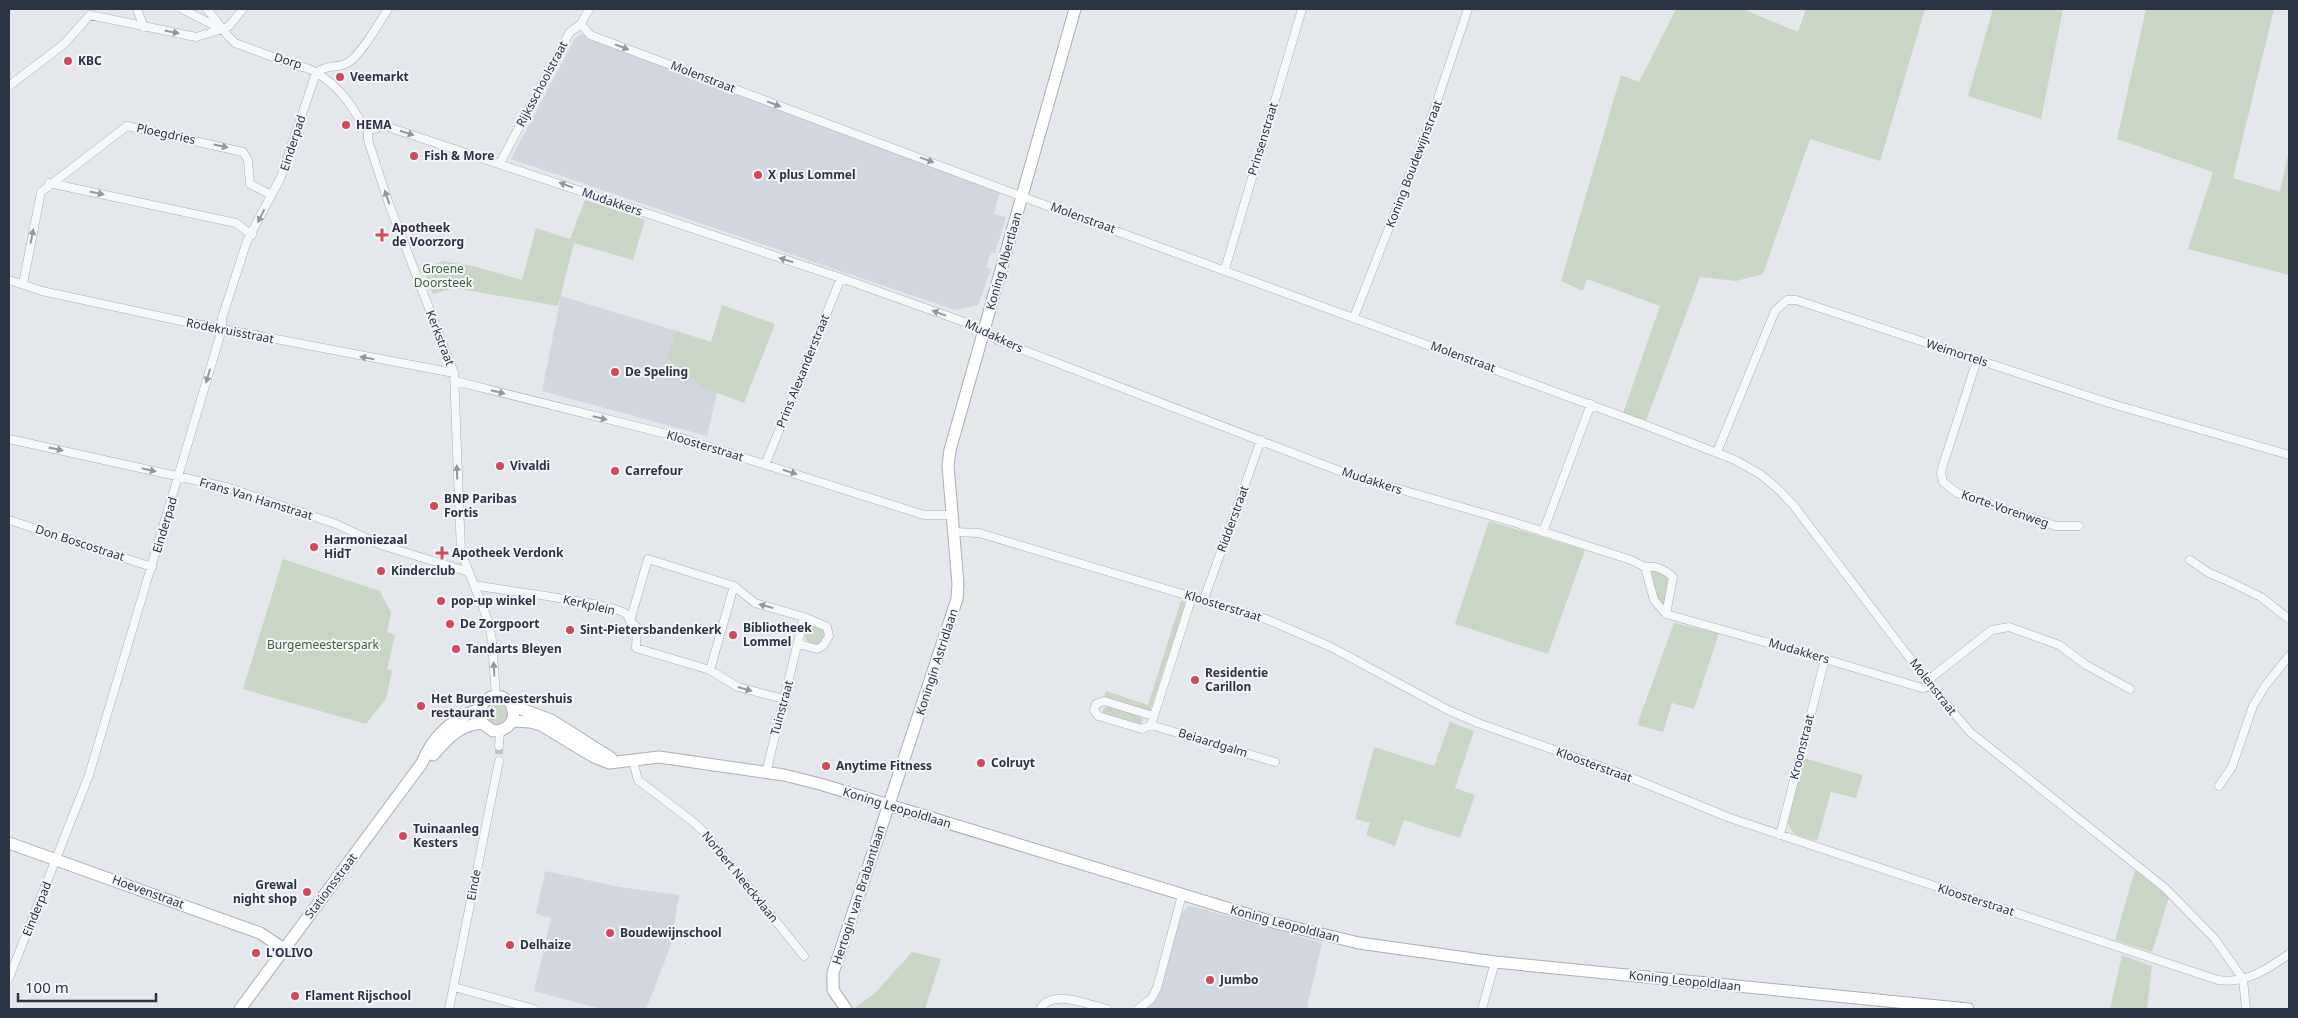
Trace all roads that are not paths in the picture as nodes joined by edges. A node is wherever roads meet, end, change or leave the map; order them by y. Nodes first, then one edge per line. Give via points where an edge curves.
1 (137, 9) edge
2 (182, 9) edge
3 (207, 9) edge
4 (243, 9) edge
5 (388, 9) edge
6 (589, 9) edge
7 (1075, 9) edge
8 (1302, 9) edge
9 (1468, 9) edge
10 (90, 12) edge
11 (580, 24) junction
12 (144, 27) junction
13 (223, 30) junction
14 (316, 73) junction
15 (9, 86) edge
16 (368, 130) junction
17 (500, 163) junction
18 (49, 183) junction
19 (272, 195) junction
20 (1022, 196) junction
21 (252, 235) junction
22 (1224, 270) junction
23 (841, 278) junction
24 (9, 280) edge
25 (23, 284) junction
26 (1354, 317) junction
27 (222, 329) junction
28 (984, 332) junction
29 (1977, 360) junction
30 (454, 377) junction
31 (1591, 404) junction
32 (9, 439) edge
33 (1262, 440) junction
34 (1717, 452) junction
35 (2289, 455) edge
36 (765, 465) junction
37 (179, 477) junction
38 (952, 515) junction
39 (9, 520) edge
40 (2079, 526) dead end
41 (954, 532) junction
42 (1543, 532) junction
43 (2190, 560) dead end
44 (152, 566) junction
45 (1645, 567) junction
46 (468, 572) junction
47 (474, 585) junction
48 (734, 586) junction
49 (1192, 597) junction
50 (1204, 599) junction
51 (1666, 614) junction
52 (804, 617) junction
53 (2289, 619) edge
54 (630, 621) junction
55 (798, 644) junction
56 (2289, 656) edge
57 (1825, 658) junction
58 (710, 670) junction
59 (1930, 683) junction
60 (2130, 689) dead end
61 (496, 696) junction
62 (784, 700) junction
63 (511, 704) junction
64 (480, 710) junction
65 (1152, 720) junction
66 (513, 721) junction
67 (482, 723) junction
68 (500, 731) junction
69 (561, 731) junction
70 (499, 746) tunnel mouth
71 (499, 761) tunnel mouth
72 (633, 761) junction
73 (1275, 762) dead end
74 (422, 763) junction
75 (766, 773) junction
76 (2219, 786) dead end
77 (889, 805) junction
78 (1780, 835) junction
79 (9, 843) edge
80 (57, 859) junction
81 (1182, 895) junction
82 (284, 949) junction
83 (2289, 954) edge
84 (804, 956) dead end
85 (1495, 962) junction
86 (9, 978) edge
87 (2243, 979) junction
88 (454, 987) junction
89 (240, 1009) edge
90 (449, 1009) edge
91 (534, 1009) edge
92 (846, 1009) edge
93 (1040, 1009) edge
94 (1107, 1009) edge
95 (1138, 1009) edge
96 (1482, 1009) edge
97 (1968, 1009) edge
98 (2246, 1009) edge

1 - 12 street
2 - 13 street, Dorp
3 - 13 street, Dorp
4 - 13 street
5 - 14 street, Dorp via 355,57 347,64 327,67
6 - 11 street, Rijksschoolstraat
7 - 20 main road, Koning Albertlaan
8 - 22 street, Prinsenstraat
9 - 26 street, Koning Boudewijnstraat via 1428,128
10 - 12 street
10 - 15 street via 64,44
11 - 17 street, Rijksschoolstraat via 570,32
11 -> 20 street, Molenstraat via 590,35
12 -> 13 street via 196,37
13 - 14 street, Dorp via 236,43 297,66 306,66
14 - 16 street, Kerkstraat via 342,93
14 - 19 street, Einderpad via 282,177
16 -> 17 street, Mudakkers via 385,126
30 -> 16 street, Kerkstraat via 389,204 368,140
23 -> 17 street, Mudakkers
18 -> 19 street, Ploegdries via 127,126 243,152 248,160 250,184
18 -> 21 street via 236,223
25 -> 18 street, Ploegdries via 41,192
19 -> 21 street, Einderpad
20 - 22 street, Molenstraat
20 - 28 main road, Koning Albertlaan
21 - 27 street, Einderpad via 222,318
22 - 26 street, Molenstraat
28 -> 23 street, Mudakkers via 970,324
23 - 36 street, Prins Alexanderstraat
24 - 25 street, Rodekruisstraat
25 - 27 street, Rodekruisstraat via 42,291
26 - 31 street, Molenstraat
30 -> 27 street, Rodekruisstraat
27 -> 37 street, Einderpad
28 - 33 street, Mudakkers via 997,340
28 - 38 main road, Koning Albertlaan via 948,459
29 - 34 street, Weimortels via 1788,300 1781,304 1772,318
29 - 35 street, Weimortels via 2109,403
29 - 40 street, Korte-Vorenweg via 1943,464 1943,482 1957,493 2056,526
30 -> 36 street, Kloosterstraat via 676,436
46 -> 30 street, Kerkstraat via 461,552 458,512
31 - 34 street, Molenstraat
31 - 42 street
32 -> 37 street, Frans Van Hamstraat
33 - 42 street, Mudakkers via 1350,475
33 - 50 street, Ridderstraat
34 - 59 street, Molenstraat via 1760,474 1794,506
36 -> 38 street, Kloosterstraat via 924,515
37 - 44 street, Einderpad
37 - 46 street, Frans Van Hamstraat via 226,487 285,506 336,524 380,545
38 - 41 main road, Koningin Astridlaan
39 - 44 street, Don Boscostraat
41 - 49 street, Kloosterstraat via 979,533
41 - 77 main road, Koningin Astridlaan via 958,584 954,608
42 - 45 street, Mudakkers
43 - 53 street via 2208,574 2261,597
44 - 80 street, Einderpad via 88,776
45 - 51 street via 1654,600
45 - 51 street, Mudakkers via 1652,566 1673,577
46 - 47 street
47 - 54 street, Kerkplein via 618,610
61 -> 47 street via 489,622
52 -> 48 street via 755,604
48 - 54 street via 648,559
48 - 58 street
49 - 50 street, Kloosterstraat
49 - 65 street
50 - 78 street, Kloosterstraat via 1310,637 1478,723
51 - 57 street, Mudakkers
52 - 55 street, Tuinstraat
52 - 55 street via 824,624 829,636 817,649
54 - 58 street via 637,627 636,648
55 - 62 street, Tuinstraat
56 - 76 street via 2252,706 2232,767
57 - 59 street, Mudakkers via 1922,688
57 - 78 street, Kroonstraat
58 -> 62 street via 738,687
59 - 60 street via 1992,630 2004,626 2059,645 2086,665
59 - 87 street, Molenstraat via 1970,732 2158,882 2214,938
61 - 63 main road
61 - 64 main road via 484,702
62 - 75 street, Tuinstraat
63 - 66 main road
63 - 69 main road via 551,720
64 - 67 main road
64 - 74 main road, Stationsstraat via 452,722 434,741
65 - 65 street, Beiaardgalm via 1142,729 1098,716 1094,710 1096,704 1104,701
65 - 73 street, Beiaardgalm
66 - 68 main road
66 - 69 main road
67 - 68 main road via 487,728
67 - 74 main road, Stationsstraat via 459,729
68 - 70 street
69 - 72 main road, Koning Leopoldlaan via 620,762
71 - 88 street, Einde
72 - 75 main road, Koning Leopoldlaan via 659,757
72 - 84 street, Norbert Neeckxlaan via 638,780 704,832
74 - 82 main road, Stationsstraat
75 - 77 main road, Koning Leopoldlaan via 820,784
77 - 81 main road, Koning Leopoldlaan
77 - 92 main road, Hertogin van Brabantlaan via 835,966 834,994
78 - 87 street, Kloosterstraat via 2218,980
79 - 80 main road, Hoevenstraat
80 - 82 main road, Hoevenstraat via 260,933
80 - 86 street, Einderpad
81 - 85 main road, Koning Leopoldlaan via 1325,936 1397,950
81 - 95 street via 1157,988 1151,1000
82 - 89 main road, Stationsstraat
83 - 87 street via 2256,975
85 - 96 street
85 - 97 main road, Koning Leopoldlaan
87 - 98 street, Molenstraat
88 - 90 street, Einde
88 - 91 street
93 - 94 street via 1054,998

